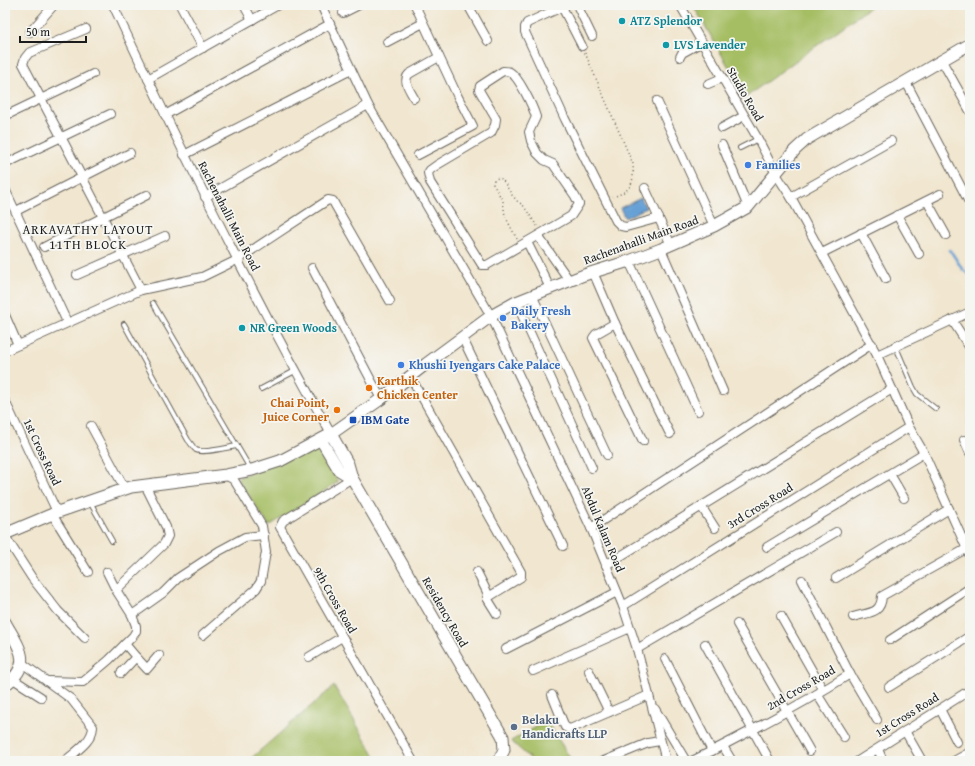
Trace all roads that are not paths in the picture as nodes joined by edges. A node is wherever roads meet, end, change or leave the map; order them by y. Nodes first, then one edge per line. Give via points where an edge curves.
1 (54, 5) edge
2 (113, 5) edge
3 (180, 5) edge
4 (244, 5) edge
5 (278, 5) edge
6 (321, 5) edge
7 (359, 5) edge
8 (415, 5) edge
9 (468, 5) edge
10 (577, 5) edge
11 (582, 5) edge
12 (680, 5) edge
13 (564, 6) edge
14 (343, 13) dead end
15 (252, 20) junction
16 (423, 23) junction
17 (330, 24) junction
18 (86, 29) dead end
19 (30, 32) dead end
20 (488, 41) dead end
21 (387, 42) dead end
22 (702, 42) junction
23 (970, 44) edge
24 (582, 46) road end
25 (203, 48) junction
26 (439, 56) junction
27 (680, 57) dead end
28 (942, 60) junction
29 (351, 70) junction
30 (93, 74) dead end
31 (722, 78) junction
32 (148, 80) junction
33 (906, 82) junction
34 (708, 84) dead end
35 (414, 98) dead end
36 (42, 99) junction
37 (657, 101) dead end
38 (368, 105) junction
39 (970, 111) edge
40 (110, 114) dead end
41 (165, 115) junction
42 (5, 116) edge
43 (744, 116) junction
44 (722, 128) dead end
45 (62, 137) junction
46 (758, 139) junction
47 (891, 141) dead end
48 (722, 145) dead end
49 (740, 148) dead end
50 (130, 153) dead end
51 (184, 155) junction
52 (418, 155) dead end
53 (5, 164) edge
54 (776, 174) junction
55 (82, 177) junction
56 (645, 188) dead end
57 (5, 189) edge
58 (940, 194) dead end
59 (147, 195) dead end
60 (205, 197) junction
61 (791, 197) junction
62 (927, 200) junction
63 (8, 201) edge
64 (970, 204) edge
65 (748, 207) junction
66 (16, 211) junction
67 (897, 215) junction
68 (103, 217) junction
69 (659, 218) junction
70 (714, 226) junction
71 (861, 233) junction
72 (540, 234) junction
73 (165, 236) dead end
74 (946, 236) dead end
75 (524, 244) junction
76 (44, 246) dead end
77 (666, 247) junction
78 (822, 253) junction
79 (919, 254) dead end
80 (123, 255) junction
81 (237, 260) junction
82 (629, 261) junction
83 (312, 268) dead end
84 (593, 272) junction
85 (77, 275) dead end
86 (886, 279) dead end
87 (569, 280) junction
88 (550, 288) junction
89 (141, 290) junction
90 (532, 294) junction
91 (390, 300) dead end
92 (516, 302) junction
93 (153, 303) dead end
94 (970, 312) edge
95 (5, 315) edge
96 (492, 316) junction
97 (952, 320) junction
98 (67, 322) junction
99 (615, 323) junction
100 (124, 324) dead end
101 (462, 337) junction
102 (18, 344) junction
103 (872, 344) junction
104 (896, 346) junction
105 (970, 348) edge
106 (5, 350) edge
107 (877, 355) junction
108 (295, 371) junction
109 (410, 376) junction
110 (262, 389) dead end
111 (892, 389) junction
112 (723, 391) dead end
113 (381, 399) junction
114 (5, 401) edge
115 (936, 409) dead end
116 (698, 411) dead end
117 (91, 426) dead end
118 (909, 427) junction
119 (670, 434) dead end
120 (326, 437) junction
121 (964, 440) dead end
122 (642, 442) dead end
123 (237, 446) junction
124 (970, 453) edge
125 (924, 454) junction
126 (607, 455) dead end
127 (592, 468) dead end
128 (252, 470) junction
129 (890, 474) junction
130 (226, 475) junction
131 (352, 478) junction
132 (145, 485) junction
133 (125, 488) junction
134 (904, 498) dead end
135 (89, 502) junction
136 (701, 506) junction
137 (949, 509) junction
138 (55, 513) junction
139 (591, 528) junction
140 (715, 528) dead end
141 (836, 532) dead end
142 (5, 534) edge
143 (264, 535) junction
144 (112, 541) dead end
145 (563, 546) dead end
146 (967, 546) edge
147 (767, 547) dead end
148 (606, 565) junction
149 (88, 572) dead end
150 (107, 572) dead end
151 (477, 572) dead end
152 (836, 578) dead end
153 (802, 580) dead end
154 (970, 588) edge
155 (116, 590) junction
156 (617, 592) junction
157 (489, 596) junction
158 (623, 606) junction
159 (497, 614) dead end
160 (132, 615) junction
161 (781, 616) dead end
162 (853, 617) dead end
163 (5, 622) edge
164 (737, 624) dead end
165 (630, 628) junction
166 (203, 635) dead end
167 (970, 636) edge
168 (342, 637) junction
169 (85, 638) dead end
170 (890, 640) dead end
171 (125, 644) junction
172 (705, 644) dead end
173 (506, 649) dead end
174 (637, 649) junction
175 (159, 655) dead end
176 (136, 657) junction
177 (309, 657) dead end
178 (665, 659) dead end
179 (22, 663) junction
180 (534, 671) dead end
181 (589, 671) dead end
182 (121, 672) dead end
183 (850, 674) junction
184 (47, 681) junction
185 (9, 682) edge
186 (889, 687) dead end
187 (970, 690) edge
188 (820, 692) junction
189 (552, 695) dead end
190 (41, 697) dead end
191 (650, 700) junction
192 (940, 709) junction
193 (787, 710) junction
194 (609, 712) junction
195 (876, 720) dead end
196 (752, 730) junction
197 (905, 731) junction
198 (844, 737) dead end
199 (660, 741) junction
200 (957, 742) dead end
201 (723, 746) junction
202 (878, 748) junction
203 (810, 750) dead end
204 (712, 751) junction
205 (970, 752) edge
206 (921, 759) dead end
207 (959, 760) edge
208 (65, 761) edge
209 (413, 761) edge
210 (498, 761) edge
211 (604, 761) edge
212 (666, 761) edge
213 (686, 761) edge
214 (692, 761) edge
215 (732, 761) edge
216 (770, 761) edge
217 (858, 761) edge
218 (883, 761) edge

1 - 19 street
2 - 32 street, Rachenahalli Main Road
3 - 25 street
4 - 15 street
5 - 15 street
6 - 17 street, Abdul Kalam Road
7 - 14 street
8 - 16 street
9 - 20 street
10 - 11 street via 594,35
12 - 22 street, Studio Road
13 - 24 street
13 - 69 street via 527,23 524,27 525,32 616,221 620,226 626,227
15 - 25 street
16 - 21 street
16 - 26 street
17 - 29 street, Abdul Kalam Road
17 - 41 street
18 - 36 street via 29,53 25,58 23,64
22 - 27 street via 682,53
22 - 31 street, Studio Road
23 - 28 street, Rachenahalli Main Road
25 - 32 street
26 - 35 street via 406,77
26 - 52 street via 473,126
28 - 33 street, Rachenahalli Main Road
28 - 39 street
29 - 38 street, Abdul Kalam Road
29 - 51 street
30 - 36 street
31 - 34 street
31 - 43 street, Studio Road
32 - 41 street, Rachenahalli Main Road
33 - 54 street, Rachenahalli Main Road via 807,139
33 - 64 street
36 - 42 street
36 - 45 street
37 - 70 street
38 - 60 street
38 - 96 street, Abdul Kalam Road
40 - 45 street
41 - 51 street, Rachenahalli Main Road
43 - 44 street
43 - 46 street, Studio Road
45 - 53 street
45 - 55 street
46 - 49 lane
46 - 54 street, Studio Road
47 - 61 street
48 - 65 street
50 - 55 street
51 - 60 street, Rachenahalli Main Road
54 - 61 street, Studio Road
54 - 65 street, Rachenahalli Main Road
55 - 66 street
55 - 68 street
56 - 69 street
57 - 63 street
58 - 62 street
59 - 68 street
60 - 81 street, Rachenahalli Main Road
61 - 78 street, Studio Road
62 - 67 street
62 - 74 street
63 - 66 street
65 - 70 street, Rachenahalli Main Road
66 - 98 street
67 - 71 street
67 - 79 street
68 - 76 street
68 - 80 street
69 - 77 street
70 - 77 street, Rachenahalli Main Road
71 - 78 street
71 - 86 street
72 - 75 street
72 - 75 street via 571,216 579,204 552,164 537,153 529,132 536,117 532,105 516,78 510,72 503,71 480,86 479,90 496,119 491,133 437,165 430,170 428,177 482,265 488,266
72 - 87 street
73 - 80 street
75 - 88 street
77 - 82 street, Rachenahalli Main Road
77 - 112 street
78 - 103 street, Studio Road
80 - 85 street
80 - 89 street
81 - 89 street via 202,277
81 - 91 street via 319,205 328,200 333,201
81 - 108 street, Rachenahalli Main Road
82 - 84 street, Rachenahalli Main Road
82 - 116 street
83 - 113 street
84 - 87 street, Rachenahalli Main Road
84 - 99 street
87 - 88 street, Rachenahalli Main Road
88 - 90 street, Rachenahalli Main Road
89 - 98 street
90 - 92 street, Rachenahalli Main Road
90 - 126 street
92 - 96 street, Rachenahalli Main Road
92 - 127 street
93 - 123 lane
94 - 97 street
95 - 102 street
96 - 101 street, Rachenahalli Main Road
96 - 139 street, Abdul Kalam Road
97 - 104 street
97 - 105 street
98 - 102 street
99 - 119 street
99 - 122 street via 593,338
100 - 123 lane via 195,449 206,451
101 - 109 street, Rachenahalli Main Road
101 - 145 street
102 - 106 street
103 - 107 street, Studio Road
103 - 139 street
104 - 107 street
104 - 115 lane via 917,394
107 - 111 street, Studio Road
108 - 110 lane
108 - 120 street, Rachenahalli Main Road
109 - 113 street, Rachenahalli Main Road
109 - 157 street via 521,572 521,577
111 - 118 street, Studio Road
111 - 136 street
113 - 120 street, Rachenahalli Main Road
114 - 138 street, 1st Cross Road
117 - 133 street
118 - 125 street, Studio Road
118 - 158 street, 3rd Cross Road
120 - 128 street, Rachenahalli Main Road via 280,460
120 - 131 street, Residency Road via 348,464
121 - 124 street
123 - 128 lane
125 - 129 street
125 - 137 street, Studio Road
128 - 130 street, Rachenahalli Main Road
129 - 134 street
129 - 147 street
130 - 132 street, Rachenahalli Main Road
130 - 143 street via 238,486 262,526
131 - 168 street, 9th Cross Road via 284,521 280,527
131 - 210 street, Residency Road via 503,737 504,750
132 - 133 street, Rachenahalli Main Road
132 - 155 street via 168,536 164,544
133 - 135 street, Rachenahalli Main Road
135 - 138 street, Rachenahalli Main Road
135 - 144 lane
136 - 140 street
136 - 148 street
137 - 146 street, Studio Road
137 - 152 street
138 - 142 street, Rachenahalli Main Road
138 - 149 street, 1st Cross Road
139 - 148 street, Abdul Kalam Road
141 - 174 street
142 - 169 street via 32,578 58,611
143 - 160 street via 245,537 219,550 178,578
143 - 166 street via 266,552 261,581 256,589
146 - 162 street via 882,596 880,607 875,612
148 - 156 street, Abdul Kalam Road
150 - 155 street
151 - 157 street
153 - 183 street, 2nd Cross Road
154 - 170 street
155 - 160 street
156 - 158 street, Abdul Kalam Road
156 - 173 street
157 - 159 street via 487,598
158 - 165 street, Abdul Kalam Road
160 - 171 street via 136,631
161 - 188 street
163 - 179 street via 22,654
164 - 193 street
165 - 174 street, Abdul Kalam Road
165 - 180 street
167 - 186 street
168 - 177 street
168 - 209 street, 9th Cross Road
171 - 176 street
171 - 184 street via 82,682
172 - 196 street
174 - 191 street, Abdul Kalam Road
175 - 176 street via 147,669
176 - 182 street
178 - 204 street
179 - 184 street
179 - 185 street
181 - 194 street
183 - 188 street, 2nd Cross Road
183 - 195 street
184 - 208 street via 71,699 93,727 90,739
185 - 190 street
187 - 192 street, 1st Cross Road
188 - 193 street, 2nd Cross Road
188 - 198 street
189 - 194 street via 565,727 570,729
191 - 194 street
191 - 199 street, Abdul Kalam Road
191 - 213 street
192 - 197 street, 1st Cross Road
192 - 200 street
193 - 196 street, 2nd Cross Road
193 - 203 street
196 - 201 street, 2nd Cross Road
196 - 216 street
197 - 202 street, 1st Cross Road
197 - 206 street
199 - 211 street via 648,743
199 - 212 street, Abdul Kalam Road
201 - 204 street, 2nd Cross Road
201 - 215 street
202 - 217 street, 1st Cross Road
202 - 218 street
204 - 214 street, 2nd Cross Road
205 - 207 street

